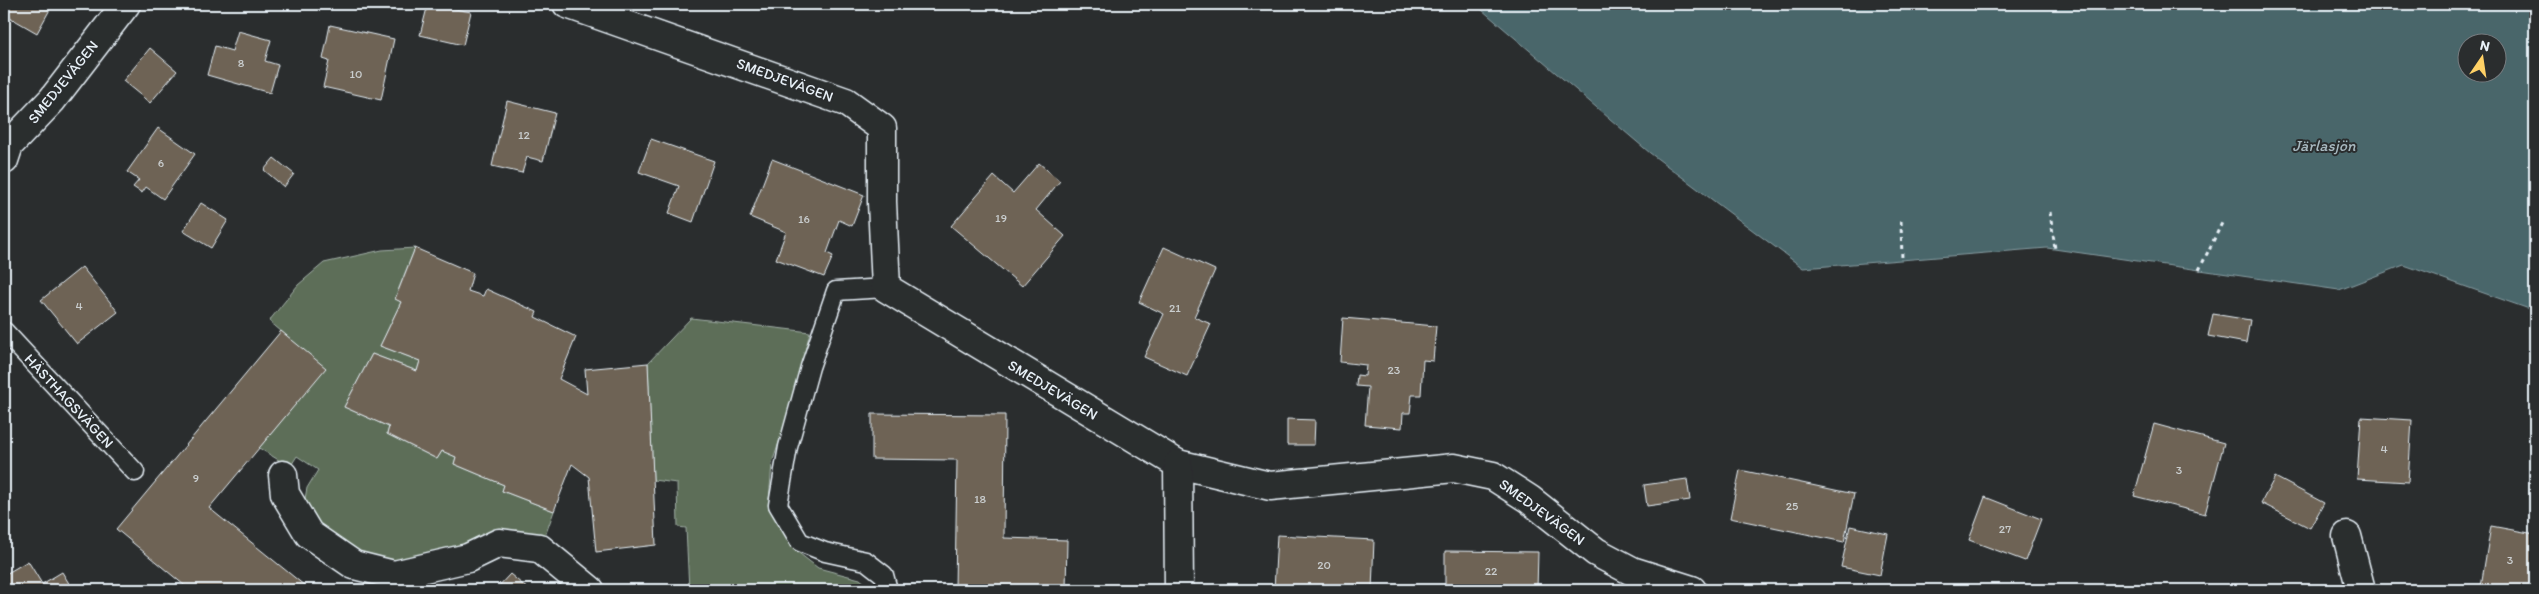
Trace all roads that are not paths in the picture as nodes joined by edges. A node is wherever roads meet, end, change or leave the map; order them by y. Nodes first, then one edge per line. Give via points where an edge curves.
1 (126, 4) edge
2 (567, 4) edge
3 (4, 160) edge
4 (886, 288) junction
5 (4, 330) edge
6 (1178, 464) junction
7 (135, 472) dead end
8 (283, 475) dead end
9 (2347, 536) dead end
10 (590, 590) edge
11 (888, 590) edge
12 (1179, 590) edge
13 (1692, 590) edge
14 (2361, 590) edge

1 - 3 street, SMEDJEVÄGEN via 52,100 9,145
2 - 4 street, SMEDJEVÄGEN via 846,102 882,128
4 - 6 street, SMEDJEVÄGEN
4 - 11 lane via 836,291 807,376 788,447 778,505 800,542 825,552 866,561 884,575
5 - 7 lane, HÄSTHAGSVÄGEN
6 - 12 street
6 - 13 street, SMEDJEVÄGEN via 1270,486 1454,468 1493,476 1596,552 1632,571
8 - 10 street via 285,494 309,534 354,565 394,575 468,558 499,543 538,548
9 - 14 street

